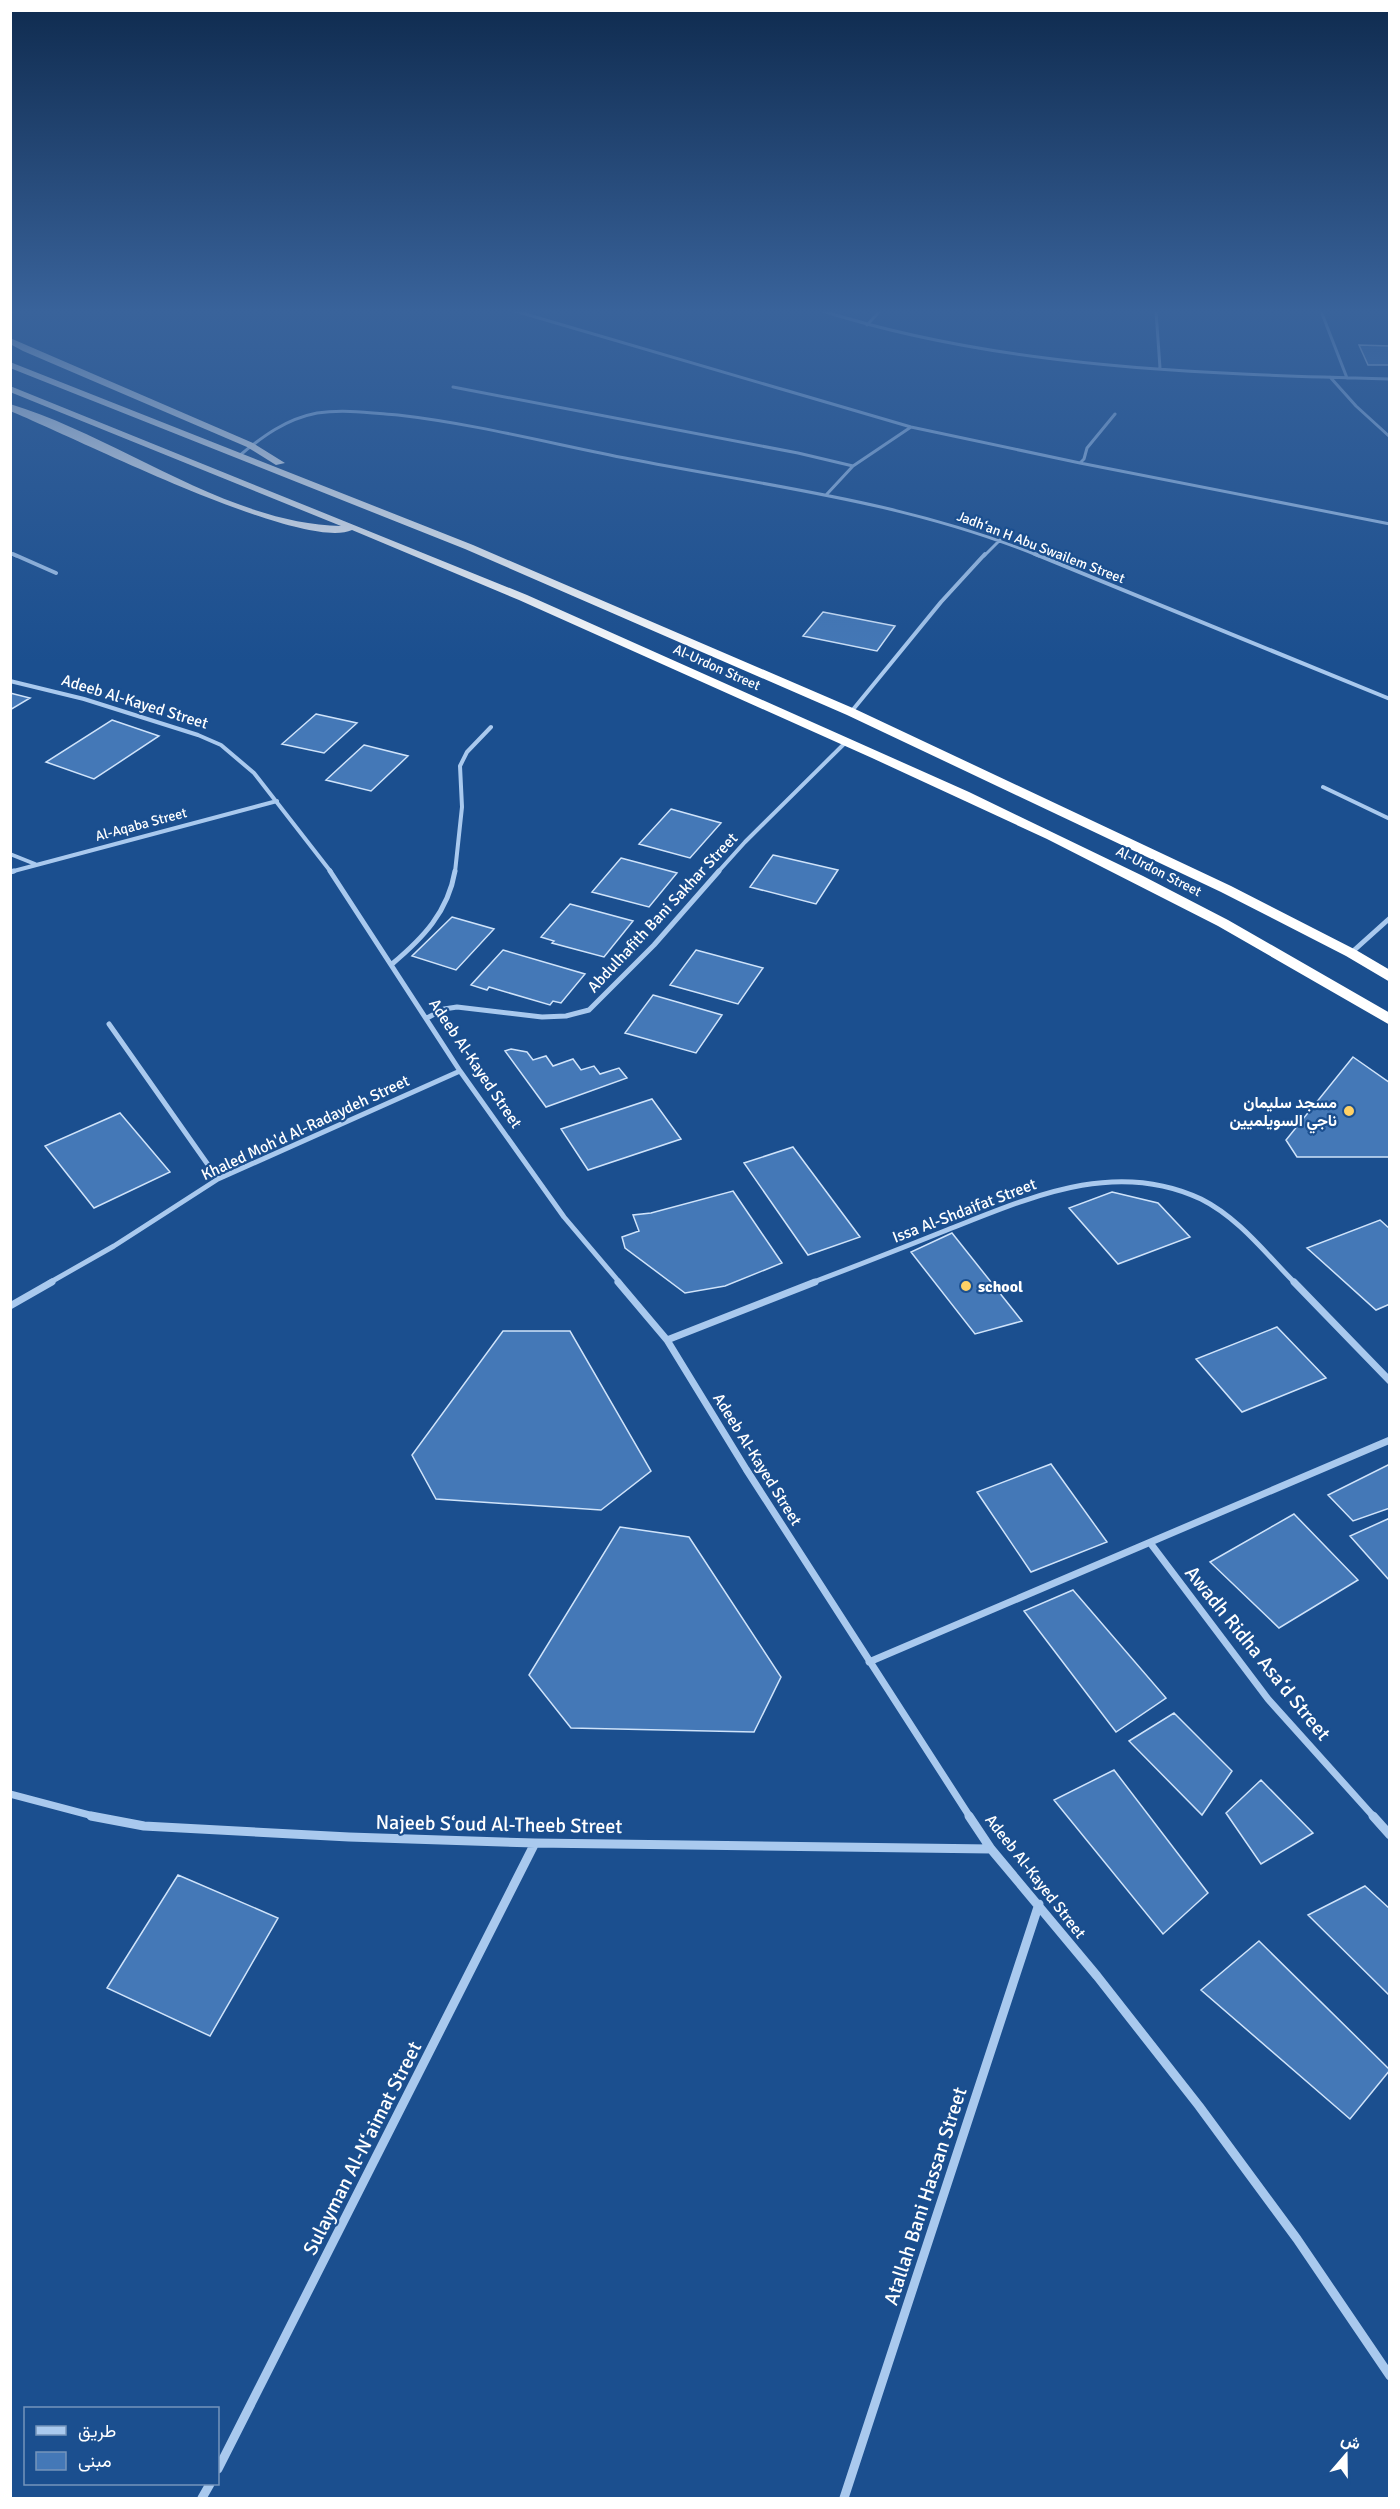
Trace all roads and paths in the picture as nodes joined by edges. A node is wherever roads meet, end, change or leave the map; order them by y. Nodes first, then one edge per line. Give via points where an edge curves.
1 (58, 428) edge
2 (107, 428) edge
3 (169, 428) edge
4 (211, 428) edge
5 (275, 428) edge
6 (481, 428) edge
7 (668, 428) edge
8 (909, 428) edge
9 (916, 428) edge
10 (1103, 428) edge
11 (250, 445) junction
12 (239, 456) junction
13 (1080, 463) junction
14 (853, 466) junction
15 (827, 494) junction
16 (357, 502) junction
17 (1389, 524) edge
18 (359, 529) junction
19 (1000, 540) junction
20 (10, 553) edge
21 (56, 573) dead end
22 (10, 681) edge
23 (1389, 699) edge
24 (850, 712) junction
25 (491, 726) dead end
26 (848, 741) junction
27 (1323, 787) dead end
28 (277, 801) junction
29 (1389, 819) edge
30 (10, 854) edge
31 (36, 865) junction
32 (10, 873) edge
33 (1389, 918) edge
34 (1351, 953) junction
35 (392, 964) junction
36 (1389, 977) edge
37 (427, 1018) junction
38 (1389, 1020) edge
39 (109, 1024) dead end
40 (460, 1071) junction
41 (218, 1179) junction
42 (10, 1306) edge
43 (667, 1340) junction
44 (1389, 1381) edge
45 (1389, 1440) edge
46 (1151, 1544) junction
47 (869, 1662) junction
48 (10, 1794) edge
49 (1389, 1835) edge
50 (535, 1843) junction
51 (991, 1849) junction
52 (1039, 1904) junction
53 (1389, 2376) edge
54 (219, 2467) edge
55 (209, 2485) edge
56 (202, 2499) edge
57 (844, 2499) edge

1 - 18 highway via 256,511 311,527
2 - 18 highway, Al-Urdon Street
3 - 12 highway, Al-Urdon Street
4 - 11 highway
5 - 11 street, Jadh‘an H Abu Swailem Street
6 - 15 street, Jadh‘an H Abu Swailem Street
7 - 14 street
8 - 14 street
9 - 13 street
10 - 13 street
11 - 12 street, Jadh‘an H Abu Swailem Street
11 - 16 highway
12 - 16 highway, Al-Urdon Street
13 - 17 street
14 - 15 street
15 - 19 street, Jadh‘an H Abu Swailem Street via 923,516
16 - 24 highway, Al-Urdon Street
18 - 26 highway, Al-Urdon Street
19 - 23 street, Jadh‘an H Abu Swailem Street
19 - 24 street via 912,636
20 - 21 street
22 - 28 street, Adeeb Al-Kayed Street via 163,722 221,745
24 - 34 highway, Al-Urdon Street via 1137,846
25 - 35 street via 460,764 458,860 450,896 423,936
26 - 37 street, Abdulhafith Bani Sakhar Street via 745,842 654,945 589,1010 555,1018 457,1007 442,1009
26 - 38 highway, Al-Urdon Street via 1169,894 1254,939
27 - 29 street
28 - 31 street, Al-Aqaba Street
28 - 35 street, Adeeb Al-Kayed Street via 318,853
30 - 31 street
31 - 32 street, Al-Aqaba Street
33 - 34 street
34 - 36 highway, Al-Urdon Street
35 - 37 street, Adeeb Al-Kayed Street
37 - 40 street, Adeeb Al-Kayed Street
39 - 41 street
40 - 41 street, Khaled Moh'd Al-Radaydeh Street
40 - 43 street, Adeeb Al-Kayed Street via 564,1217
41 - 42 street, Khaled Moh'd Al-Radaydeh Street
43 - 44 street, Issa Al-Shdaifat Street via 1034,1196 1091,1183 1136,1181 1192,1196 1235,1221
43 - 47 street, Adeeb Al-Kayed Street
45 - 46 street
46 - 47 street
46 - 49 street, Awadh Ridha Asa‘d Street via 1268,1699
47 - 51 street, Adeeb Al-Kayed Street
48 - 50 street, Najeeb S‘oud Al-Theeb Street via 144,1826
50 - 51 street, Najeeb S‘oud Al-Theeb Street
50 - 54 street, Sulayman Al-N‘aimat Street
51 - 52 street, Adeeb Al-Kayed Street
52 - 53 street, Adeeb Al-Kayed Street via 1213,2123
52 - 57 street, Atallah Bani Hassan Street
55 - 56 street

